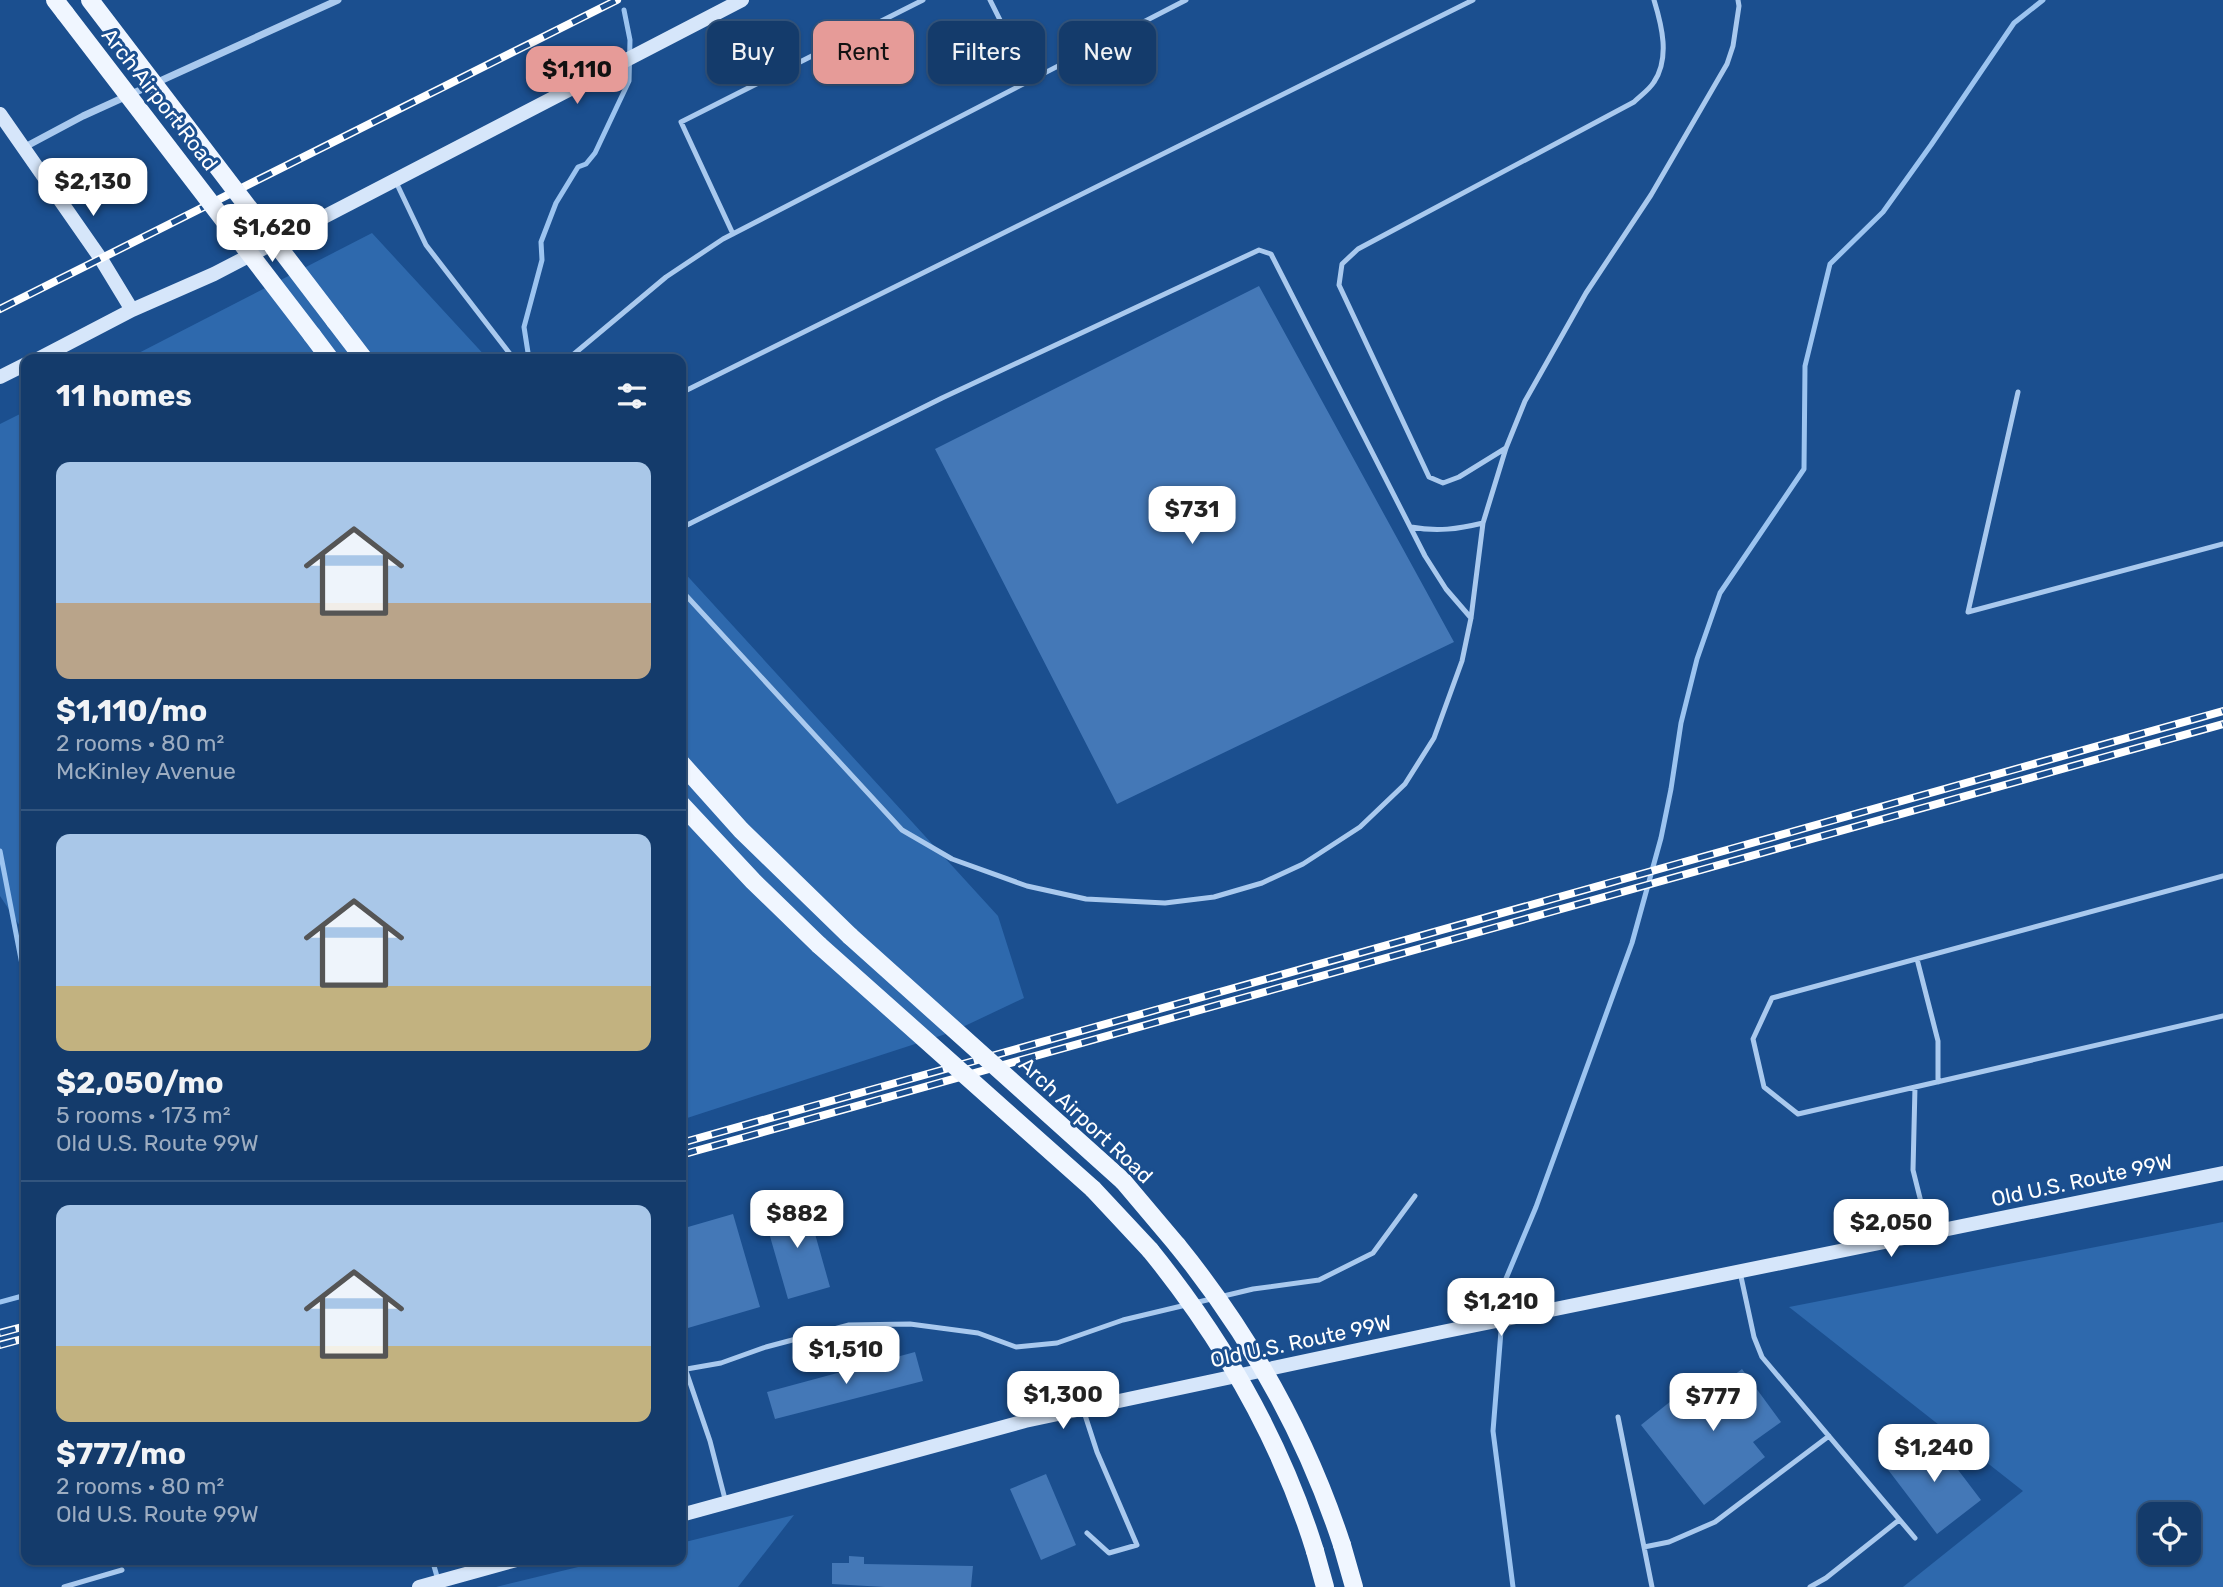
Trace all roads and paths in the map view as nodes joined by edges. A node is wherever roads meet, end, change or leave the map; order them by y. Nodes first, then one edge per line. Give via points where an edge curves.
1 (90, 0) edge
2 (338, 0) edge
3 (742, 0) edge
4 (923, 0) edge
5 (990, 0) edge
6 (1186, 0) edge
7 (1473, 0) edge
8 (1654, 0) edge
9 (1738, 0) edge
10 (60, 6) edge
11 (1000, 21) edge
12 (1045, 72) edge
13 (1022, 84) edge
14 (0, 114) edge
15 (23, 148) junction
16 (395, 180) junction
17 (733, 234) junction
18 (132, 310) junction
19 (48, 354) edge
20 (326, 354) edge
21 (360, 354) edge
22 (510, 354) edge
23 (574, 354) edge
24 (21, 366) edge
25 (0, 377) edge
26 (686, 391) edge
27 (2018, 392) dead end
28 (1506, 448) junction
29 (1483, 523) junction
30 (686, 526) edge
31 (1411, 527) junction
32 (2223, 544) edge
33 (686, 595) edge
34 (1471, 618) junction
35 (686, 769) edge
36 (686, 809) edge
37 (2223, 876) edge
38 (1917, 959) junction
39 (2223, 1016) edge
40 (1938, 1082) junction
41 (1915, 1087) junction
42 (2223, 1173) edge
43 (1415, 1196) dead end
44 (1929, 1233) junction
45 (1740, 1272) junction
46 (686, 1370) edge
47 (686, 1379) edge
48 (1083, 1409) junction
49 (1618, 1417) dead end
50 (1829, 1436) junction
51 (726, 1503) junction
52 (686, 1514) edge
53 (1899, 1520) junction
54 (1087, 1533) dead end
55 (1915, 1538) dead end
56 (1644, 1547) junction
57 (498, 1565) edge
58 (122, 1570) dead end
59 (64, 1587) edge
60 (419, 1587) edge
61 (1325, 1587) edge
62 (1354, 1587) edge
63 (1652, 1587) edge
64 (1810, 1587) edge

1 - 21 main road, Arch Airport Road, bridge
2 - 15 street
3 - 16 main road
4 - 17 lane via 681,122
5 - 11 lane
6 - 12 lane
7 - 26 lane
8 - 28 lane via 1663,62 1654,83 1634,102 1359,249 1342,264 1339,285 1429,477 1443,483 1451,480
9 - 28 lane via 1734,46 1727,64 1651,195 1586,293 1525,401
10 - 20 main road, Arch Airport Road, bridge
13 - 17 lane
14 - 15 main road
15 - 18 main road
16 - 18 main road via 214,274
16 - 22 lane via 426,245
17 - 23 lane via 666,277
18 - 19 main road
24 - 25 main road
27 - 32 lane via 1968,612
28 - 29 lane
29 - 31 lane via 1455,530
29 - 34 lane
30 - 31 lane via 942,398 1259,250 1271,254
31 - 34 lane via 1446,589
33 - 34 lane via 902,830 952,859 1027,886 1086,899 1165,904 1214,897 1262,883 1303,864 1360,827 1405,784 1434,738 1462,661
35 - 62 main road, Arch Airport Road, bridge via 741,830 850,936 1124,1181 1177,1245 1251,1346 1308,1456
36 - 61 main road, bridge via 818,945 1093,1189 1150,1250 1184,1292 1249,1395 1289,1476
37 - 38 lane
38 - 40 lane via 1938,1041
38 - 41 lane via 1772,998 1753,1039 1764,1087 1798,1114
39 - 40 lane
40 - 41 lane
41 - 44 lane via 1913,1170
42 - 44 main road, Old U.S. Route 99W
43 - 46 lane via 1373,1253 1319,1280 1253,1289 1123,1321 1057,1343 1016,1347 978,1333 924,1325 849,1325
44 - 45 main road, Old U.S. Route 99W
45 - 48 main road, Old U.S. Route 99W
45 - 50 lane via 1762,1357
47 - 51 lane via 710,1441
48 - 51 main road, Old U.S. Route 99W
48 - 54 lane via 1137,1545 1109,1553
49 - 56 lane
50 - 53 lane
50 - 56 lane via 1715,1522 1669,1542
51 - 52 main road, Old U.S. Route 99W
53 - 55 lane
53 - 64 lane
56 - 63 lane
57 - 60 main road
58 - 59 lane

